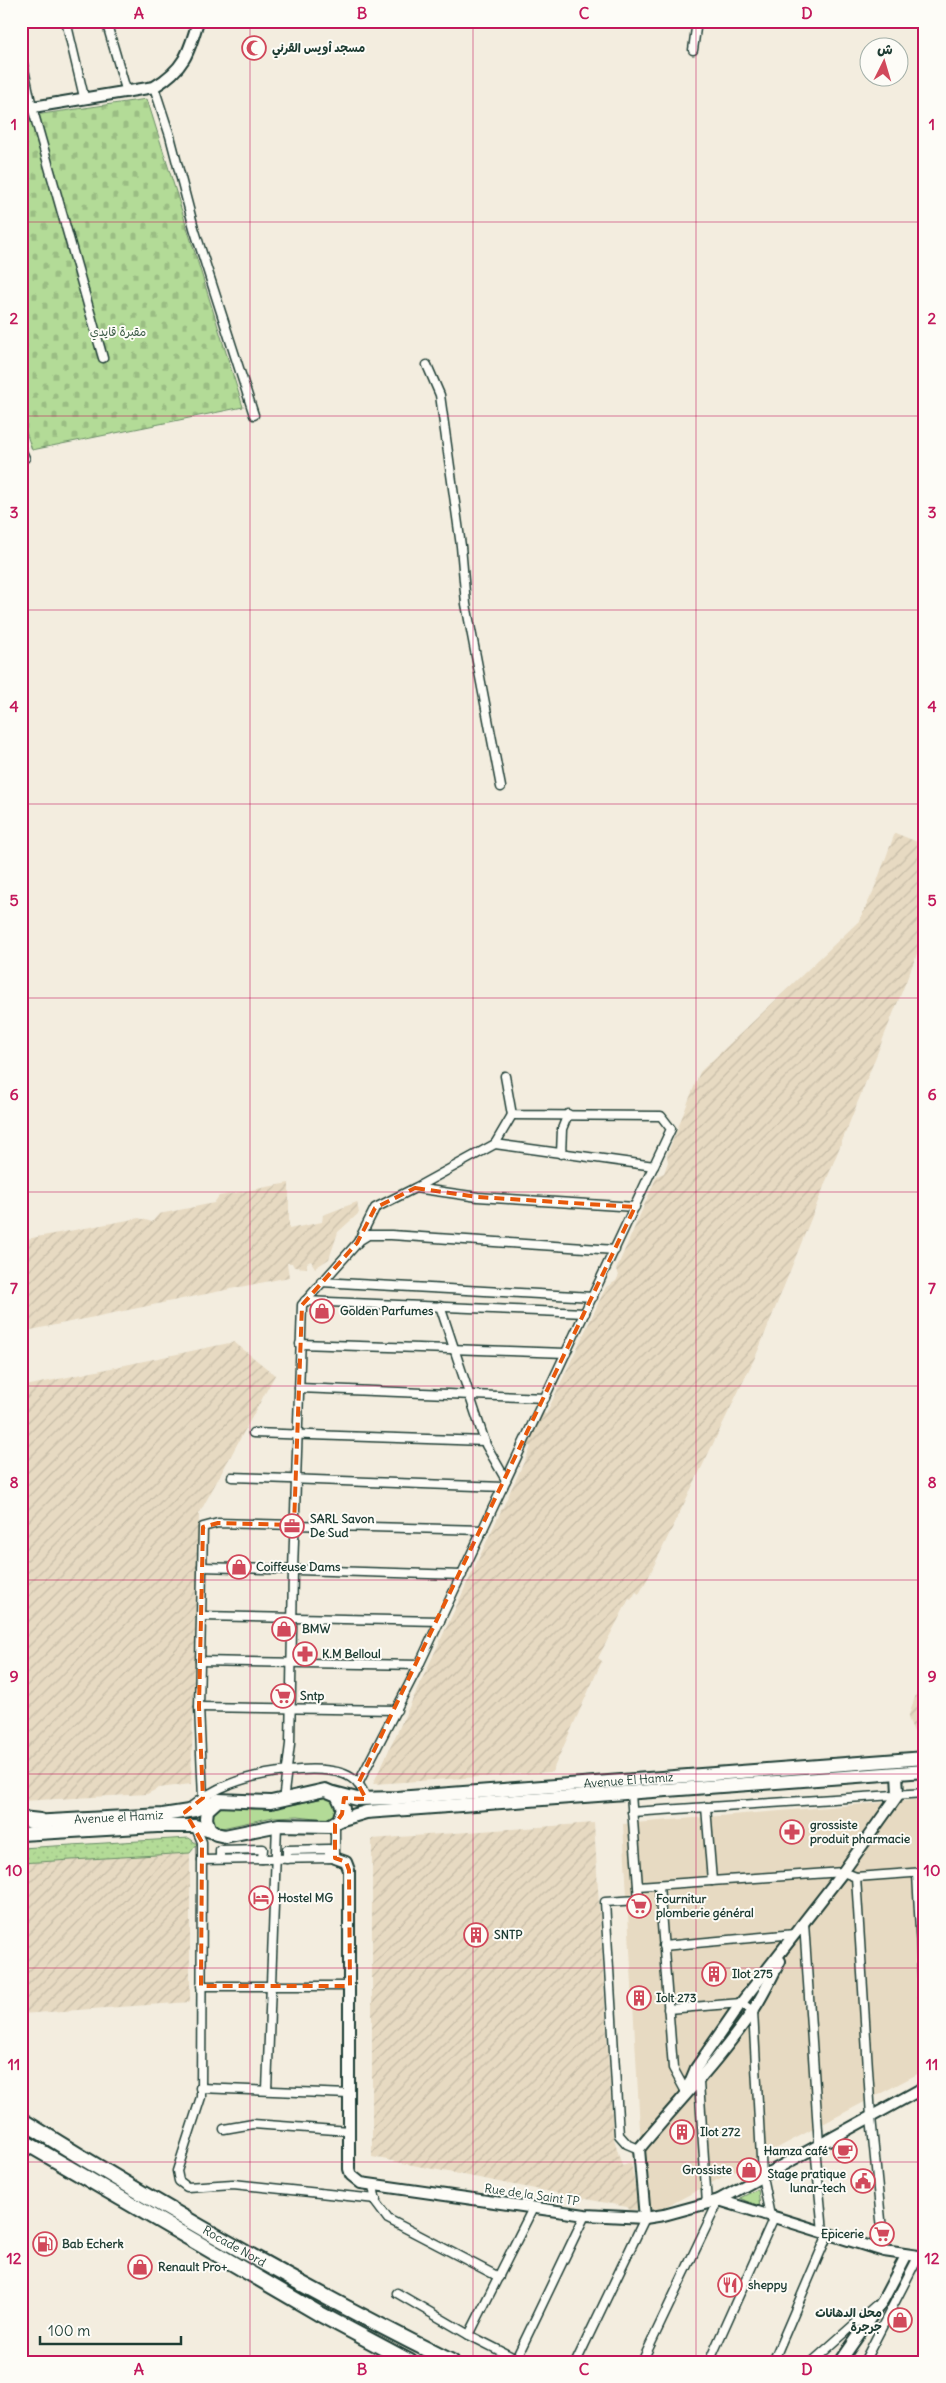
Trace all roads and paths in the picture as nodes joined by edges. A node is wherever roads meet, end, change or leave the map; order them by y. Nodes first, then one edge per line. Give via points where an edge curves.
1 (66, 21) edge
2 (106, 21) edge
3 (198, 21) edge
4 (697, 21) edge
5 (693, 50) dead end
6 (21, 55) edge
7 (154, 87) junction
8 (127, 93) junction
9 (84, 97) junction
10 (26, 108) edge
11 (103, 358) dead end
12 (427, 365) dead end
13 (254, 415) dead end
14 (21, 449) edge
15 (21, 460) edge
16 (502, 787) dead end
17 (505, 1076) dead end
18 (568, 1114) junction
19 (512, 1115) junction
20 (495, 1144) junction
21 (561, 1154) junction
22 (654, 1166) junction
23 (415, 1188) junction
24 (635, 1207) junction
25 (357, 1243) junction
26 (615, 1250) junction
27 (321, 1282) junction
28 (592, 1297) junction
29 (304, 1301) junction
30 (440, 1306) junction
31 (585, 1312) junction
32 (300, 1344) junction
33 (454, 1349) junction
34 (566, 1353) junction
35 (299, 1388) junction
36 (470, 1395) junction
37 (545, 1398) junction
38 (253, 1434) dead end
39 (297, 1435) junction
40 (485, 1441) junction
41 (232, 1477) dead end
42 (296, 1479) junction
43 (505, 1484) junction
44 (294, 1525) junction
45 (483, 1530) junction
46 (202, 1568) junction
47 (292, 1570) junction
48 (462, 1575) junction
49 (201, 1616) junction
50 (292, 1618) junction
51 (440, 1621) junction
52 (200, 1661) junction
53 (292, 1663) junction
54 (418, 1666) junction
55 (198, 1707) junction
56 (292, 1708) junction
57 (397, 1710) junction
58 (925, 1758) edge
59 (925, 1771) edge
60 (286, 1772) junction
61 (897, 1773) junction
62 (358, 1784) junction
63 (334, 1793) junction
64 (925, 1793) edge
65 (631, 1794) junction
66 (898, 1795) junction
67 (366, 1799) junction
68 (208, 1801) junction
69 (282, 1801) junction
70 (706, 1807) junction
71 (632, 1812) junction
72 (21, 1821) edge
73 (40, 1821) joint
74 (337, 1822) junction
75 (277, 1825) junction
76 (195, 1826) junction
77 (214, 1832) junction
78 (21, 1834) edge
79 (332, 1858) junction
80 (275, 1859) junction
81 (202, 1860) junction
82 (843, 1872) junction
83 (921, 1872) edge
84 (856, 1877) junction
85 (712, 1881) junction
86 (659, 1885) junction
87 (638, 1886) junction
88 (804, 1923) junction
89 (795, 1934) junction
90 (663, 1946) junction
91 (201, 1986) junction
92 (271, 1986) junction
93 (350, 1986) junction
94 (742, 2003) junction
95 (668, 2008) junction
96 (753, 2011) junction
97 (925, 2028) edge
98 (698, 2082) junction
99 (925, 2087) edge
100 (200, 2088) junction
101 (267, 2090) junction
102 (686, 2092) junction
103 (350, 2094) junction
104 (871, 2117) junction
105 (21, 2120) edge
106 (224, 2129) dead end
107 (350, 2131) junction
108 (21, 2140) edge
109 (818, 2146) junction
110 (639, 2149) junction
111 (762, 2176) junction
112 (373, 2186) junction
113 (376, 2199) junction
114 (719, 2200) junction
115 (707, 2204) junction
116 (533, 2208) junction
117 (586, 2215) junction
118 (772, 2216) junction
119 (645, 2218) junction
120 (826, 2233) junction
121 (884, 2251) junction
122 (906, 2256) junction
123 (921, 2257) edge
124 (499, 2277) junction
125 (397, 2293) dead end
126 (883, 2300) junction
127 (469, 2335) junction
128 (519, 2360) edge
129 (410, 2362) edge
130 (452, 2362) edge
131 (576, 2362) edge
132 (642, 2362) edge
133 (709, 2362) edge
134 (773, 2362) edge
135 (812, 2362) edge
136 (840, 2362) edge
137 (864, 2362) edge

1 - 9 street
2 - 8 street
3 - 7 street via 181,66 169,79
4 - 5 street
6 - 10 street
7 - 8 street
7 - 13 street via 194,228
8 - 9 street
9 - 10 street
10 - 11 street
12 - 16 street via 440,395 466,604
14 - 15 street via 25,458
17 - 19 street
18 - 19 street
18 - 21 street via 562,1129
18 - 22 street via 661,1116 671,1129
19 - 20 street
20 - 21 street
20 - 23 street
21 - 22 street
22 - 24 street
23 - 24 street via 478,1197
23 - 25 street via 375,1208
24 - 26 street
25 - 26 street via 368,1235 391,1235
25 - 27 street
26 - 28 street
27 - 28 street
27 - 29 street
28 - 31 street
29 - 30 street
29 - 32 street
30 - 31 street
30 - 33 street
31 - 34 street
32 - 33 street
32 - 35 street
33 - 34 street
33 - 36 street
34 - 37 street
35 - 36 street
35 - 39 street
36 - 37 street
36 - 40 street
37 - 43 street
38 - 39 street
39 - 40 street
39 - 42 street
40 - 43 street
41 - 42 street
42 - 43 street
42 - 44 street
43 - 45 street
44 - 45 street
44 - 46 street via 218,1523 204,1526
44 - 47 street
45 - 48 street
46 - 47 street
46 - 49 street
47 - 48 street
47 - 50 street
48 - 51 street
49 - 50 street
49 - 52 street
50 - 51 street
50 - 53 street
51 - 54 street
52 - 53 street
52 - 55 street
53 - 54 street
53 - 56 street
54 - 57 street
55 - 56 street
55 - 68 street
56 - 57 street
56 - 60 street
57 - 62 street
58 - 67 highway, Avenue El Hamiz
59 - 61 highway
60 - 62 street via 329,1771 344,1774
60 - 68 street via 243,1779
60 - 69 street
61 - 65 highway
61 - 66 street
62 - 67 street
63 - 67 highway, Avenue El Hamiz
63 - 69 highway, Avenue El Hamiz via 322,1791
63 - 74 highway via 343,1805
64 - 66 street
65 - 71 street
65 - 74 highway via 366,1812
66 - 70 street
66 - 82 street
68 - 69 highway, Avenue el Hamiz
68 - 73 highway, Avenue el Hamiz via 186,1811 163,1815
68 - 77 highway via 206,1820
70 - 71 street
70 - 85 street
71 - 87 street
72 - 73 highway
74 - 75 highway via 326,1827
74 - 79 street
75 - 77 highway via 225,1836
75 - 80 street
76 - 77 highway
76 - 78 highway
76 - 81 street via 202,1842
79 - 80 street
79 - 93 street via 346,1862 349,1870
80 - 81 street
80 - 92 street
81 - 91 street
82 - 84 street
82 - 85 street
82 - 88 street
83 - 84 street
83 - 97 street
84 - 104 street
85 - 86 street
86 - 87 street
86 - 90 street
87 - 110 street via 639,1900 605,1902 619,2135 627,2144
88 - 89 street
88 - 109 street
89 - 90 street
89 - 94 street
89 - 96 street
90 - 95 street
91 - 92 street
91 - 100 street
92 - 93 street
92 - 101 street
93 - 103 street
94 - 95 street
94 - 96 street
94 - 102 street via 696,2068
95 - 102 street via 673,2068
96 - 98 street
96 - 111 street
98 - 102 street
98 - 115 street
99 - 104 street, Rue de la Saint TP
100 - 101 street
100 - 113 street via 201,2097 177,2170 182,2184 187,2187 233,2184
101 - 103 street
102 - 110 street
103 - 107 street
104 - 109 street, Rue de la Saint TP
104 - 121 street
105 - 130 highway, Rocade Nord via 183,2216 374,2323
106 - 107 street via 252,2124
107 - 112 street, Rue de la Saint TP via 349,2169 356,2180
108 - 129 highway, Rocade Nord via 318,2314
109 - 111 street, Rue de la Saint TP
109 - 120 street
110 - 119 street
111 - 114 street, Rue de la Saint TP
111 - 118 street
112 - 113 street
112 - 116 street, Rue de la Saint TP
113 - 124 street via 388,2219
114 - 115 street, Rue de la Saint TP
114 - 118 street
114 - 132 street
115 - 119 street, Rue de la Saint TP
116 - 117 street, Rue de la Saint TP
116 - 124 street
117 - 119 street, Rue de la Saint TP
117 - 128 street
118 - 120 street
118 - 133 street
119 - 131 street
120 - 121 street
120 - 134 street
121 - 122 street
122 - 123 street
122 - 126 street
123 - 137 street
124 - 127 street
125 - 127 street
126 - 135 street
126 - 136 street
127 - 128 street

